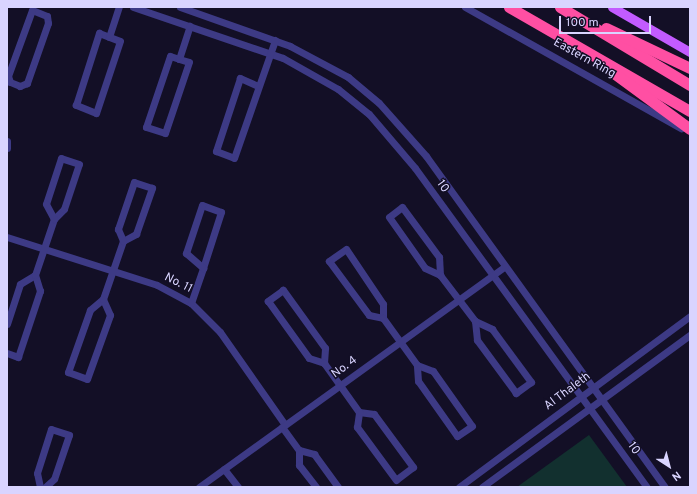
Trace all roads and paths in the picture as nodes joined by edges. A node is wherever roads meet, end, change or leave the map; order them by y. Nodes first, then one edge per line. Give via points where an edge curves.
1 (119, 7) edge
2 (133, 7) edge
3 (180, 7) edge
4 (465, 7) edge
5 (509, 7) edge
6 (612, 7) edge
7 (39, 9) edge
8 (564, 10) edge
9 (190, 26) junction
10 (109, 37) junction
11 (275, 40) junction
12 (575, 44) junction
13 (690, 52) edge
14 (270, 53) junction
15 (179, 59) junction
16 (690, 68) edge
17 (690, 85) edge
18 (258, 86) junction
19 (690, 111) edge
20 (690, 129) edge
21 (690, 133) edge
22 (7, 141) edge
23 (7, 148) edge
24 (54, 219) junction
25 (7, 236) edge
26 (123, 241) junction
27 (44, 248) junction
28 (505, 266) junction
29 (203, 268) junction
30 (114, 271) junction
31 (35, 275) junction
32 (440, 275) junction
33 (493, 275) junction
34 (103, 299) junction
35 (459, 299) junction
36 (191, 303) junction
37 (690, 316) edge
38 (384, 318) junction
39 (475, 321) junction
40 (7, 324) edge
41 (690, 335) edge
42 (400, 342) junction
43 (7, 353) edge
44 (324, 363) junction
45 (417, 365) junction
46 (340, 385) junction
47 (593, 387) junction
48 (581, 396) junction
49 (602, 399) junction
50 (590, 408) junction
51 (359, 412) junction
52 (283, 426) junction
53 (299, 450) junction
54 (224, 469) junction
55 (40, 487) edge
56 (45, 487) edge
57 (198, 487) edge
58 (238, 487) edge
59 (316, 487) edge
60 (338, 487) edge
61 (459, 487) edge
62 (482, 487) edge
63 (647, 487) edge
64 (665, 487) edge

1 - 10 street
2 - 9 street, 10
3 - 11 street, 10
4 - 21 street, Eastern Ring
5 - 12 highway, Eastern Ring
6 - 13 main road
7 - 7 street via 47,16 48,23 27,83 20,86 10,82 8,76 27,16 32,10
8 - 16 highway
8 - 17 highway
9 - 14 street, 10
9 - 15 street
10 - 10 street via 120,41 96,113 76,105 99,33
11 - 14 street
11 - 28 street, 10 via 341,73 379,103 405,130
12 - 19 highway, Eastern Ring
12 - 20 highway
14 - 18 street
14 - 33 street, 10 via 314,74 369,114 411,163
15 - 15 street via 189,62 165,133 146,127 170,56
18 - 18 street via 240,78 216,151 234,158
22 - 23 street
24 - 24 street via 46,204 61,158 79,164 64,209
24 - 27 street
25 - 27 street, No. 11
26 - 26 street via 118,229 134,182 152,188 136,234
26 - 30 street
27 - 30 street, No. 11
27 - 31 street
28 - 33 street, No. 4
28 - 47 street, 10
29 - 29 street via 222,212 202,205 186,253
29 - 36 street
30 - 34 street
30 - 36 street, No. 11 via 157,285
31 - 40 street via 20,284
31 - 43 street via 40,291 18,357
32 - 32 street via 439,257 402,207 389,217 425,268
32 - 35 street
33 - 35 street, No. 4
33 - 48 street, 10
34 - 34 street via 110,315 87,379 68,372 90,310
35 - 39 street
35 - 42 street, No. 4
36 - 52 street, No. 11 via 220,332
37 - 47 street, Al Thaleth
38 - 38 street via 383,304 346,249 329,262 369,315
38 - 42 street
39 - 39 street via 492,329 531,382 516,393 477,340
41 - 49 street
42 - 45 street
42 - 46 street, No. 4
44 - 44 street via 325,348 283,290 268,301 309,358
44 - 46 street
45 - 45 street via 433,371 472,426 458,436 418,382
46 - 51 street
46 - 52 street, No. 4
47 - 48 street, Al Thaleth
47 - 49 street, 10
48 - 50 street, 10
48 - 61 street, Al Thaleth
49 - 50 street
49 - 64 street, 10
50 - 62 street
50 - 63 street, 10
51 - 51 street via 374,414 413,467 396,480 357,427
52 - 53 street, No. 11
52 - 54 street, No. 4
53 - 59 street via 299,465
53 - 60 street via 314,454
54 - 57 street, No. 4
54 - 58 street
55 - 56 street via 37,473 51,429 69,436 54,479

